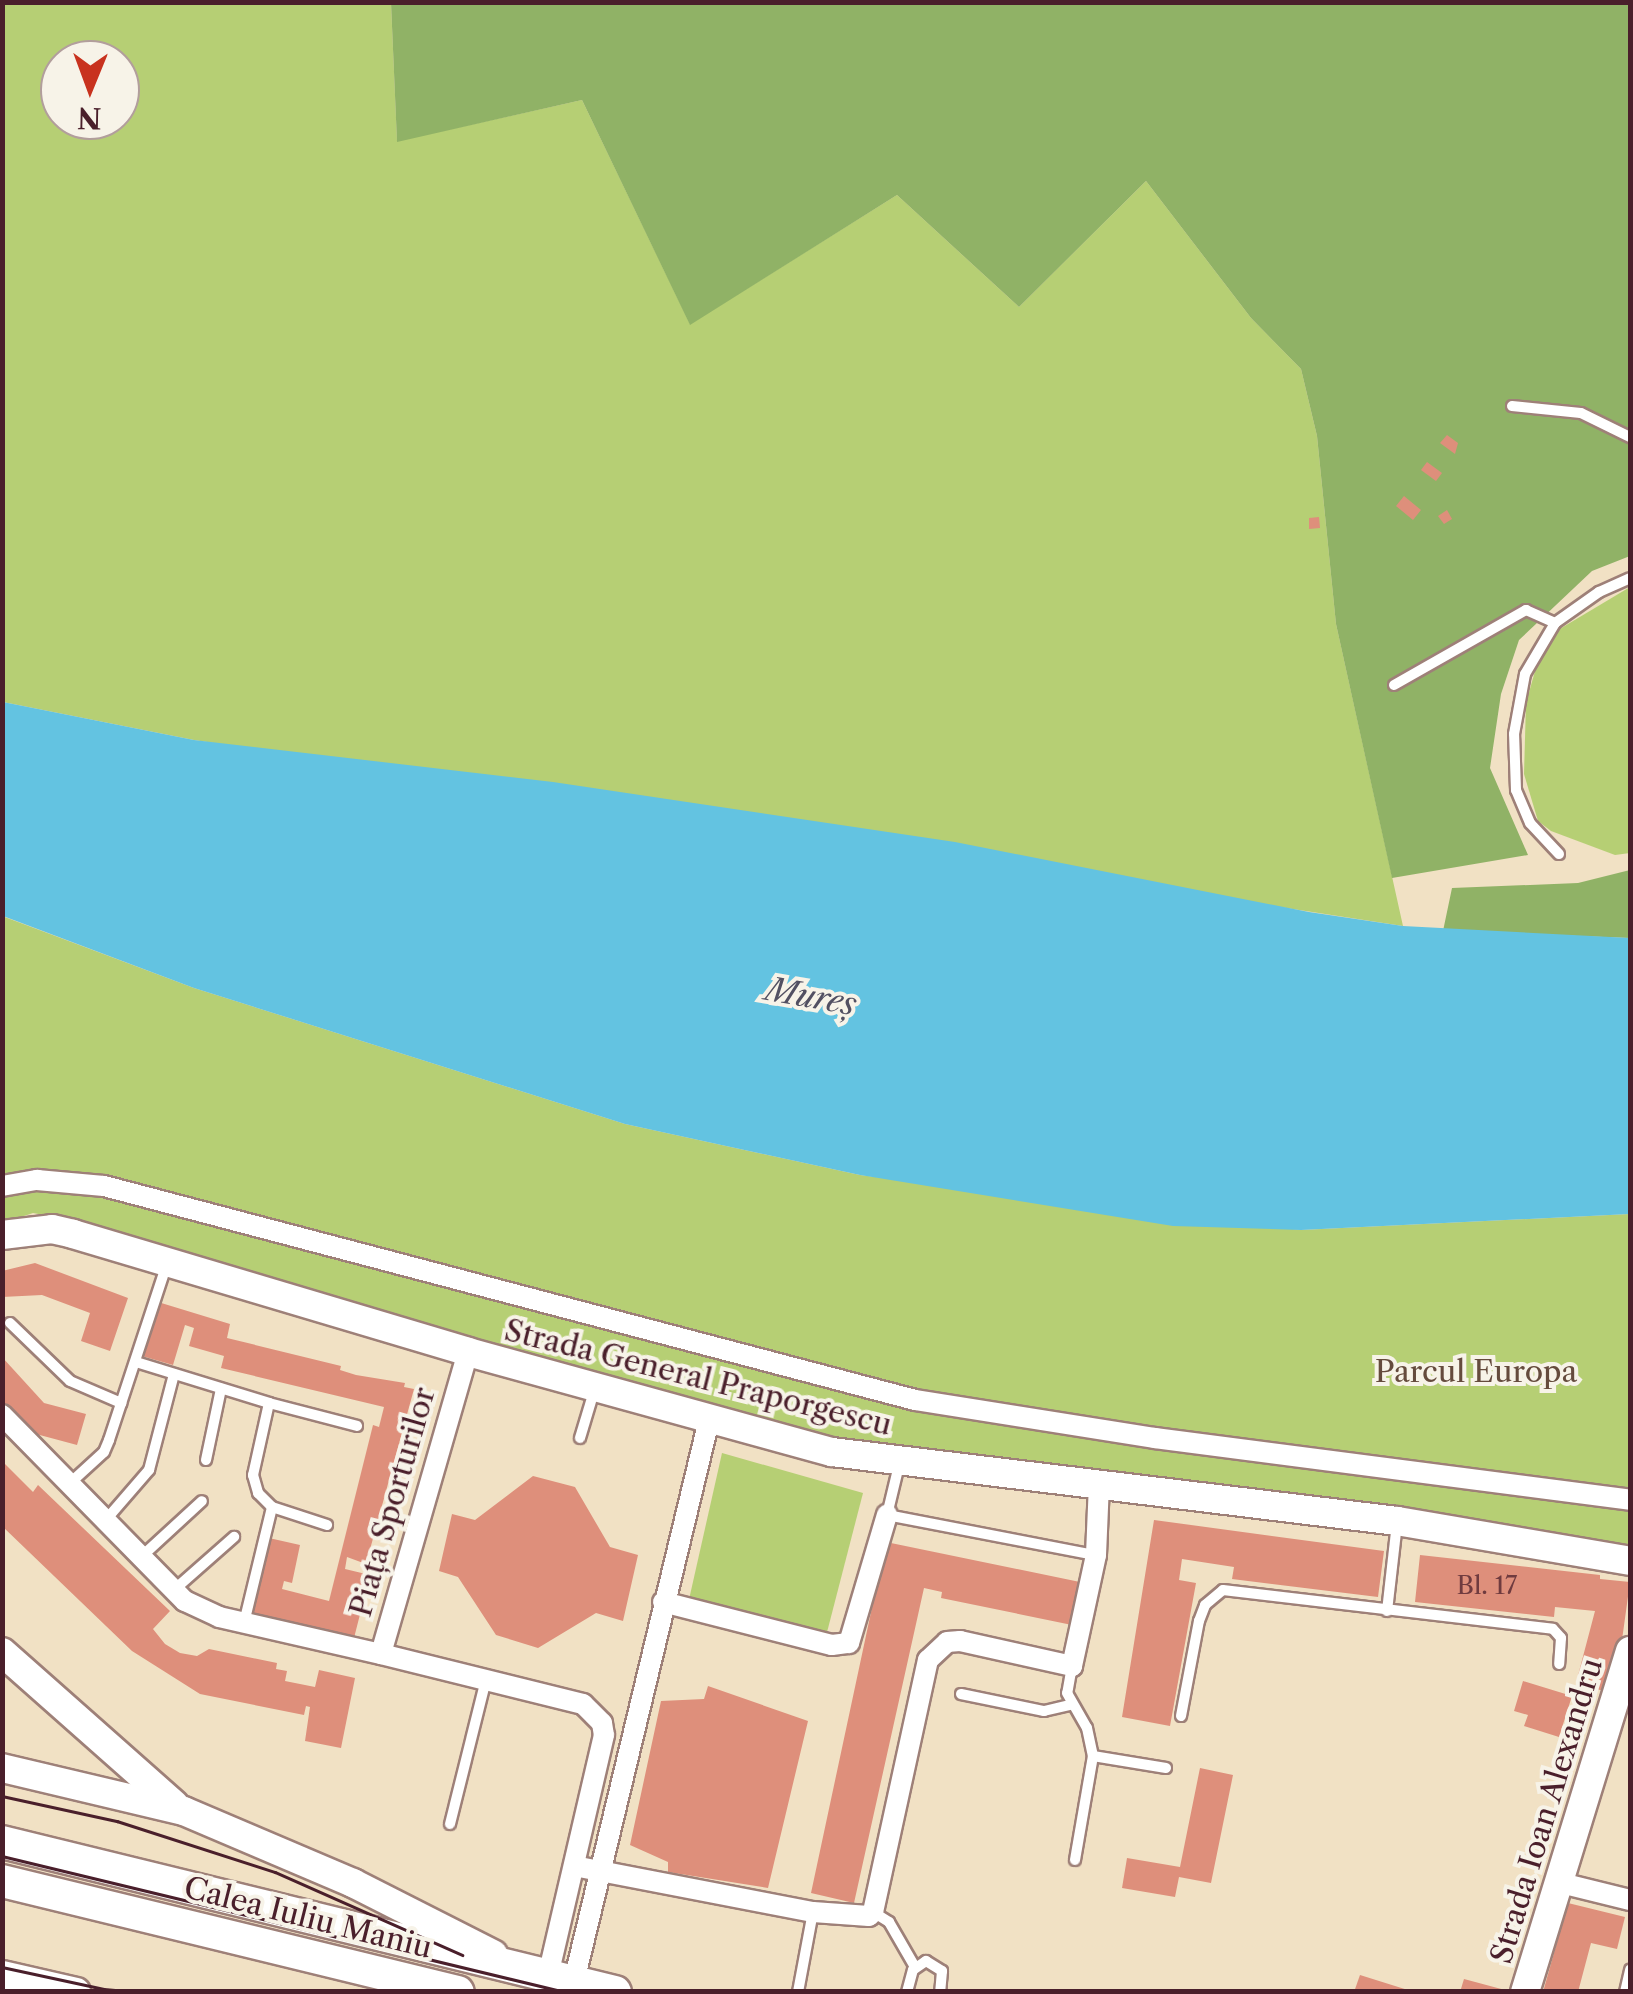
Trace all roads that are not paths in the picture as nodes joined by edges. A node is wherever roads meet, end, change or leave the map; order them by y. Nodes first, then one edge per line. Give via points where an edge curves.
1 (1512, 406) dead end
2 (1630, 437) edge
3 (1630, 578) edge
4 (1555, 623) junction
5 (1394, 685) dead end
6 (1559, 854) dead end
7 (2, 1186) edge
8 (2, 1235) edge
9 (167, 1264) junction
10 (10, 1323) dead end
11 (468, 1352) junction
12 (136, 1362) junction
13 (174, 1374) junction
14 (595, 1387) junction
15 (221, 1389) junction
16 (121, 1403) junction
17 (269, 1403) junction
18 (2, 1416) edge
19 (709, 1420) junction
20 (357, 1426) dead end
21 (580, 1438) dead end
22 (206, 1460) dead end
23 (900, 1463) junction
24 (1100, 1484) junction
25 (68, 1485) junction
26 (202, 1500) dead end
27 (1630, 1500) edge
28 (272, 1507) junction
29 (888, 1514) junction
30 (1397, 1521) junction
31 (104, 1522) junction
32 (327, 1525) dead end
33 (234, 1537) dead end
34 (1096, 1555) junction
35 (140, 1558) junction
36 (1630, 1561) edge
37 (172, 1592) junction
38 (662, 1602) junction
39 (1387, 1611) junction
40 (243, 1624) junction
41 (1630, 1650) edge
42 (2, 1652) edge
43 (381, 1654) junction
44 (1559, 1664) dead end
45 (1072, 1666) junction
46 (486, 1679) junction
47 (962, 1694) dead end
48 (1071, 1705) junction
49 (1181, 1716) dead end
50 (1093, 1756) junction
51 (2, 1768) edge
52 (1166, 1768) dead end
53 (184, 1810) junction
54 (450, 1824) dead end
55 (8, 1843) edge
56 (1075, 1860) dead end
57 (574, 1866) junction
58 (600, 1871) junction
59 (3, 1881) edge
60 (1561, 1883) junction
61 (1630, 1900) edge
62 (813, 1912) junction
63 (873, 1912) junction
64 (916, 1967) junction
65 (1630, 1970) edge
66 (2, 1975) edge
67 (553, 1980) edge
68 (76, 1992) edge
69 (458, 1992) edge
70 (615, 1992) edge
71 (798, 1992) edge
72 (907, 1992) edge
73 (940, 1992) edge
74 (1525, 1992) edge
75 (1625, 1992) edge

1 - 2 lane via 1580,414
3 - 4 lane
4 - 5 lane via 1526,610
4 - 6 lane via 1526,674 1514,734 1519,800
7 - 27 street via 61,1180 104,1186 915,1400
8 - 9 street, Strada General Praporgescu via 52,1228
9 - 11 street, Strada General Praporgescu
9 - 12 lane
10 - 16 lane via 70,1381
11 - 14 street, Strada General Praporgescu
11 - 43 street, Piața Sporturilor
12 - 13 lane
12 - 16 lane
13 - 15 lane
13 - 31 lane via 148,1470
14 - 19 street, Strada General Praporgescu
14 - 21 lane
15 - 17 lane
15 - 22 lane
16 - 25 lane via 104,1452
17 - 20 lane
17 - 28 lane via 253,1475
18 - 25 street
19 - 23 street, Strada General Praporgescu
19 - 38 street
23 - 24 street, Strada General Praporgescu
23 - 29 lane
24 - 30 street, Strada General Praporgescu
24 - 34 street
25 - 31 street
26 - 35 lane
28 - 32 lane
28 - 40 lane
29 - 34 lane
29 - 38 street via 850,1643 832,1645
30 - 36 street, Strada General Praporgescu
30 - 39 lane
31 - 35 street
33 - 37 lane
34 - 45 street
35 - 37 street
37 - 40 street
38 - 58 street
39 - 44 lane via 1553,1629 1560,1638
39 - 49 lane via 1238,1590 1213,1595 1199,1621
40 - 43 street
41 - 60 street, Strada Ioan Alexandru
42 - 53 street
43 - 46 street, Piața Sporturilor
45 - 48 lane
45 - 63 street via 960,1641 936,1649 928,1660
46 - 54 lane
46 - 57 street, Piața Sporturilor via 583,1704 602,1722
47 - 48 lane via 1044,1711
48 - 50 lane via 1087,1728
50 - 52 lane
50 - 56 lane
51 - 53 street
53 - 67 street
55 - 67 main road, Calea Iuliu Maniu
57 - 58 street
57 - 67 street, Piața Sporturilor
58 - 62 street
58 - 67 street
59 - 69 main road, Calea Iuliu Maniu
60 - 61 street
60 - 74 street, Strada Ioan Alexandru
62 - 63 street via 853,1918
62 - 71 lane
63 - 64 lane via 889,1922
64 - 72 lane
64 - 73 lane via 926,1962 942,1970
65 - 75 lane
66 - 68 street
67 - 70 main road, Calea Iuliu Maniu

